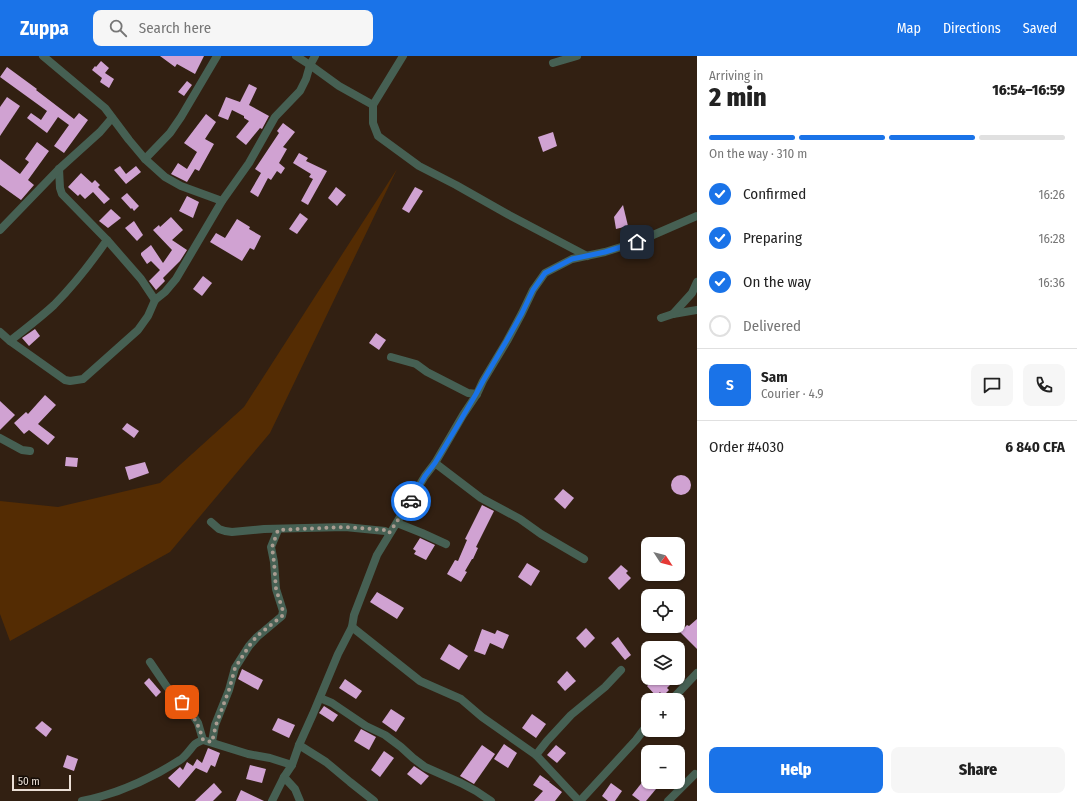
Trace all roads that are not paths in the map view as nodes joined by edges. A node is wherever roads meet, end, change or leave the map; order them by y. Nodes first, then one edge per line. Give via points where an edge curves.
1 (43, 56) edge
2 (217, 56) edge
3 (296, 56) edge
4 (315, 56) edge
5 (403, 56) edge
6 (577, 56) edge
7 (553, 63) dead end
8 (310, 64) junction
9 (373, 105) junction
10 (112, 118) junction
11 (145, 159) junction
12 (59, 169) junction
13 (222, 202) junction
14 (697, 216) edge
15 (0, 230) edge
16 (107, 240) junction
17 (587, 256) junction
18 (697, 282) edge
19 (155, 300) junction
20 (697, 310) edge
21 (673, 314) junction
22 (661, 318) dead end
23 (0, 332) edge
24 (10, 341) junction
25 (391, 358) dead end
26 (476, 394) junction
27 (0, 438) edge
28 (30, 451) dead end
29 (435, 463) junction
30 (211, 522) dead end
31 (396, 523) junction
32 (278, 530) junction
33 (389, 533) junction
34 (446, 544) dead end
35 (584, 559) dead end
36 (352, 627) junction
37 (150, 662) dead end
38 (622, 670) dead end
39 (697, 673) edge
40 (678, 693) edge
41 (320, 698) junction
42 (641, 733) edge
43 (203, 740) junction
44 (212, 742) junction
45 (299, 745) junction
46 (536, 755) junction
47 (292, 765) junction
48 (695, 774) dead end
49 (284, 777) junction
50 (82, 801) edge
51 (272, 801) edge
52 (300, 801) edge
53 (374, 801) edge
54 (491, 801) edge
55 (580, 801) edge
56 (668, 801) edge

1 - 10 street via 105,108
2 - 11 street via 170,133
3 - 8 street
4 - 8 street
5 - 9 street
6 - 7 street
8 - 9 street via 339,86
8 - 13 street via 300,91 275,118 249,163
9 - 17 street via 373,123 378,136 419,166
10 - 11 street
10 - 12 street
11 - 13 street via 173,182
12 - 15 street
12 - 16 street via 62,194
13 - 19 street via 176,279
14 - 17 street via 637,242
16 - 19 street via 141,279
16 - 24 street via 54,305
17 - 26 street via 572,259 545,273 533,290
18 - 21 street via 692,293
19 - 24 street via 138,330 83,379 77,381 65,380
20 - 21 street
21 - 22 street
23 - 24 street
25 - 26 street via 416,364 461,390
26 - 29 street
27 - 28 street via 22,450
29 - 31 street
29 - 35 street via 481,498 520,518 541,534
30 - 32 street via 219,529 232,532
31 - 33 street
31 - 34 street
32 - 33 street via 345,527 385,530
32 - 44 street via 272,547 276,589 283,611 282,616 257,636 235,668
33 - 36 street via 377,555 354,615
36 - 41 street
36 - 46 street via 420,681 461,699
37 - 43 street via 167,687 190,711 198,723
38 - 46 street via 571,715
39 - 40 street
41 - 45 street
41 - 54 street via 385,735 425,767 461,783
42 - 55 street
43 - 44 street
43 - 50 street via 195,744 182,758 142,782
44 - 47 street
45 - 47 street
45 - 53 street via 326,762
46 - 55 street
47 - 49 street
48 - 56 street
49 - 51 street
49 - 52 street via 295,788

